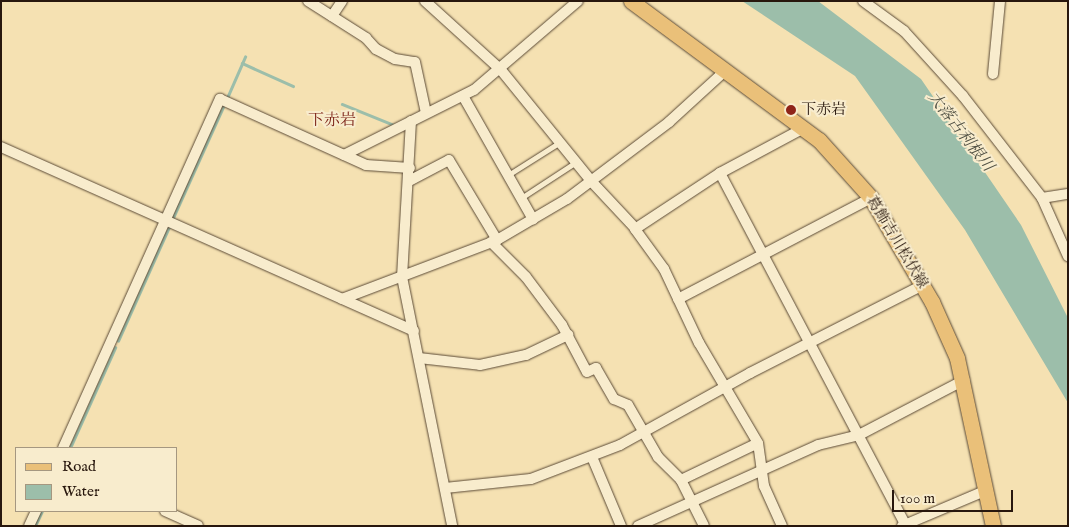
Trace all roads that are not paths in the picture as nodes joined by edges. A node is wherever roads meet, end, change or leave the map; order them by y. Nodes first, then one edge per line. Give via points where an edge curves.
1 (308, 1) edge
2 (342, 1) edge
3 (425, 1) edge
4 (578, 1) edge
5 (631, 1) edge
6 (863, 1) edge
7 (1000, 1) edge
8 (332, 16) junction
9 (501, 70) junction
10 (726, 70) junction
11 (993, 74) dead end
12 (463, 96) junction
13 (426, 113) junction
14 (411, 121) junction
15 (804, 128) junction
16 (560, 142) junction
17 (1, 147) edge
18 (344, 155) junction
19 (576, 162) junction
20 (410, 168) junction
21 (720, 173) junction
22 (507, 175) junction
23 (409, 181) junction
24 (592, 182) junction
25 (1068, 194) edge
26 (521, 198) junction
27 (871, 198) junction
28 (1042, 198) junction
29 (533, 219) junction
30 (165, 221) junction
31 (636, 229) junction
32 (494, 241) junction
33 (764, 256) junction
34 (1068, 256) edge
35 (402, 277) junction
36 (923, 285) junction
37 (342, 299) junction
38 (678, 299) junction
39 (414, 331) junction
40 (568, 335) junction
41 (810, 344) junction
42 (419, 358) junction
43 (964, 380) junction
44 (724, 387) junction
45 (642, 432) junction
46 (859, 435) junction
47 (758, 443) junction
48 (63, 447) edge
49 (592, 457) junction
50 (764, 467) junction
51 (681, 480) junction
52 (445, 488) junction
53 (985, 491) junction
54 (693, 501) junction
55 (36, 512) edge
56 (166, 512) edge
57 (905, 525) edge
58 (29, 526) edge
59 (198, 526) edge
60 (452, 526) edge
61 (621, 526) edge
62 (638, 526) edge
63 (704, 526) edge
64 (782, 526) edge
65 (992, 526) edge

1 - 8 street
2 - 8 street
3 - 9 street
4 - 9 street
5 - 10 main road, 葛飾吉川松伏線
6 - 28 street via 904,31 937,67
7 - 11 street
8 - 13 street via 376,49 395,59 415,62
9 - 12 street
9 - 16 street
10 - 15 main road, 葛飾吉川松伏線
10 - 24 street via 668,122
12 - 13 street
12 - 22 street
13 - 14 street
14 - 18 street
14 - 20 street
15 - 21 street
15 - 27 main road, 葛飾吉川松伏線 via 832,151
16 - 19 street
16 - 22 lane
17 - 30 street
18 - 20 street via 366,165
18 - 30 street via 220,99
19 - 24 street
19 - 26 lane
20 - 23 street
21 - 31 street
21 - 33 street
22 - 26 street
23 - 32 street via 449,160
23 - 35 street
24 - 29 street
24 - 31 street
25 - 28 street
26 - 29 street
27 - 33 street
27 - 36 main road, 葛飾吉川松伏線
28 - 34 street
29 - 32 street
30 - 37 street
30 - 48 street
31 - 38 street via 664,269
32 - 35 street
32 - 40 street via 526,276
33 - 38 street
33 - 41 street
35 - 37 street
35 - 39 street
36 - 41 street
36 - 43 main road, 葛飾吉川松伏線
37 - 39 street
38 - 44 street
39 - 42 street
40 - 42 street via 526,355 480,365
40 - 45 street via 587,372 596,368 614,399 628,405
41 - 44 street
41 - 46 street
42 - 52 street
43 - 46 street
43 - 53 main road, 葛飾吉川松伏線
44 - 45 street
44 - 47 street
45 - 49 street
45 - 51 street via 658,457
46 - 50 street via 818,445
46 - 57 street
47 - 50 street
47 - 51 street
49 - 52 street via 531,479
49 - 61 street
50 - 54 street
50 - 64 street via 764,486
51 - 54 street
52 - 60 street
53 - 57 street
53 - 65 main road, 葛飾吉川松伏線
54 - 62 street
54 - 63 street
55 - 58 street
56 - 59 street

